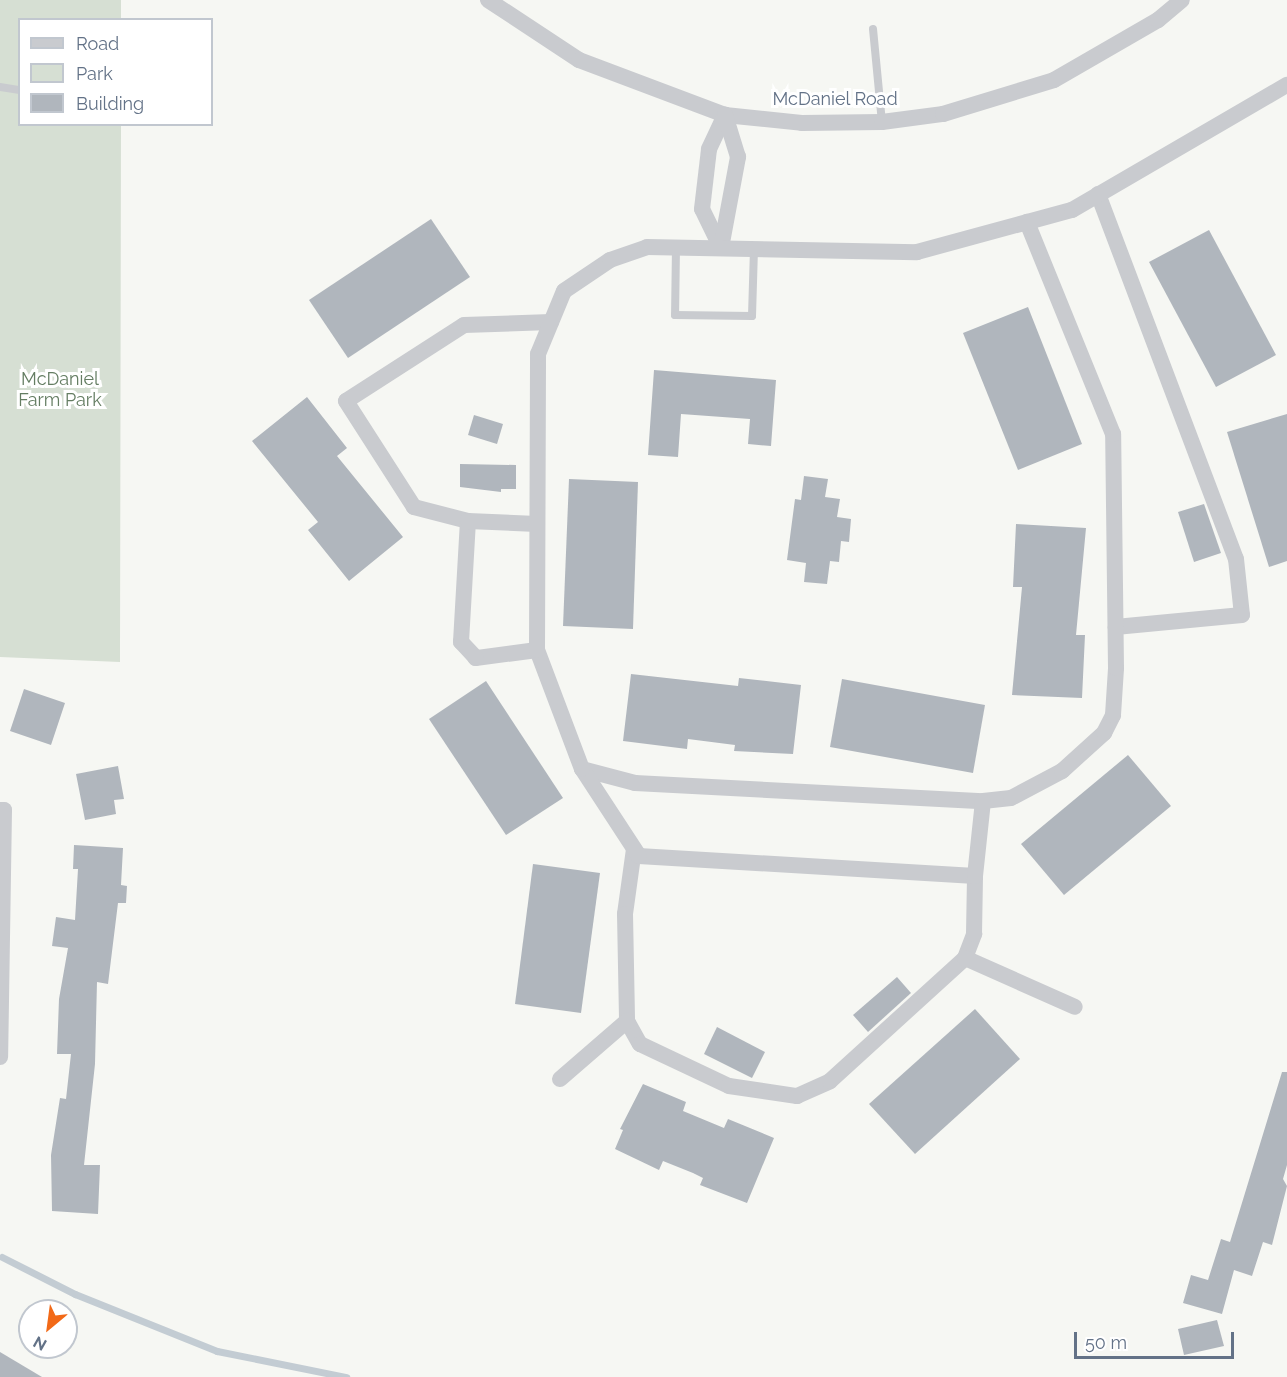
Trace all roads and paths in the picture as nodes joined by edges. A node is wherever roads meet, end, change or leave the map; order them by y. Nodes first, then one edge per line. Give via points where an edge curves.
1 (488, 0) edge
2 (1182, 0) edge
3 (873, 28) dead end
4 (1287, 85) edge
5 (0, 87) edge
6 (18, 90) edge
7 (725, 115) junction
8 (882, 122) junction
9 (1098, 194) junction
10 (1027, 222) junction
11 (675, 247) junction
12 (721, 248) junction
13 (754, 249) junction
14 (551, 322) junction
15 (468, 521) junction
16 (537, 524) junction
17 (1116, 627) junction
18 (537, 650) junction
19 (582, 769) junction
20 (983, 801) junction
21 (0, 810) edge
22 (634, 849) junction
23 (975, 876) junction
24 (965, 958) junction
25 (1076, 1007) dead end
26 (627, 1020) junction
27 (0, 1057) edge
28 (560, 1079) dead end

1 - 7 street, McDaniel Road via 579,60
2 - 8 street, McDaniel Road via 1158,20 1054,80 943,114
3 - 8 lane
4 - 9 street
5 - 6 lane
7 - 8 street, McDaniel Road via 802,123
7 - 12 street via 738,157
7 - 12 street via 709,149 702,209
9 - 10 street via 1072,210
9 - 17 street via 1236,559 1242,615
10 - 13 street via 917,252
10 - 17 street via 1113,434
11 - 12 street
11 - 13 lane via 675,315 752,316
11 - 14 street via 647,247 610,260 564,291
12 - 13 street
14 - 15 street via 464,325 346,401 414,507
14 - 16 street via 538,354
15 - 16 street
15 - 18 street via 461,642 476,658
16 - 18 street
17 - 20 street via 1113,715 1104,733 1062,771 1011,798
18 - 19 street
19 - 20 street via 635,783
19 - 22 street
20 - 23 street
21 - 27 street via 4,810
22 - 23 street via 639,856
22 - 26 street via 625,914
23 - 24 street via 974,934
24 - 25 street
24 - 26 street via 830,1081 797,1096 729,1086 640,1044
26 - 28 street

